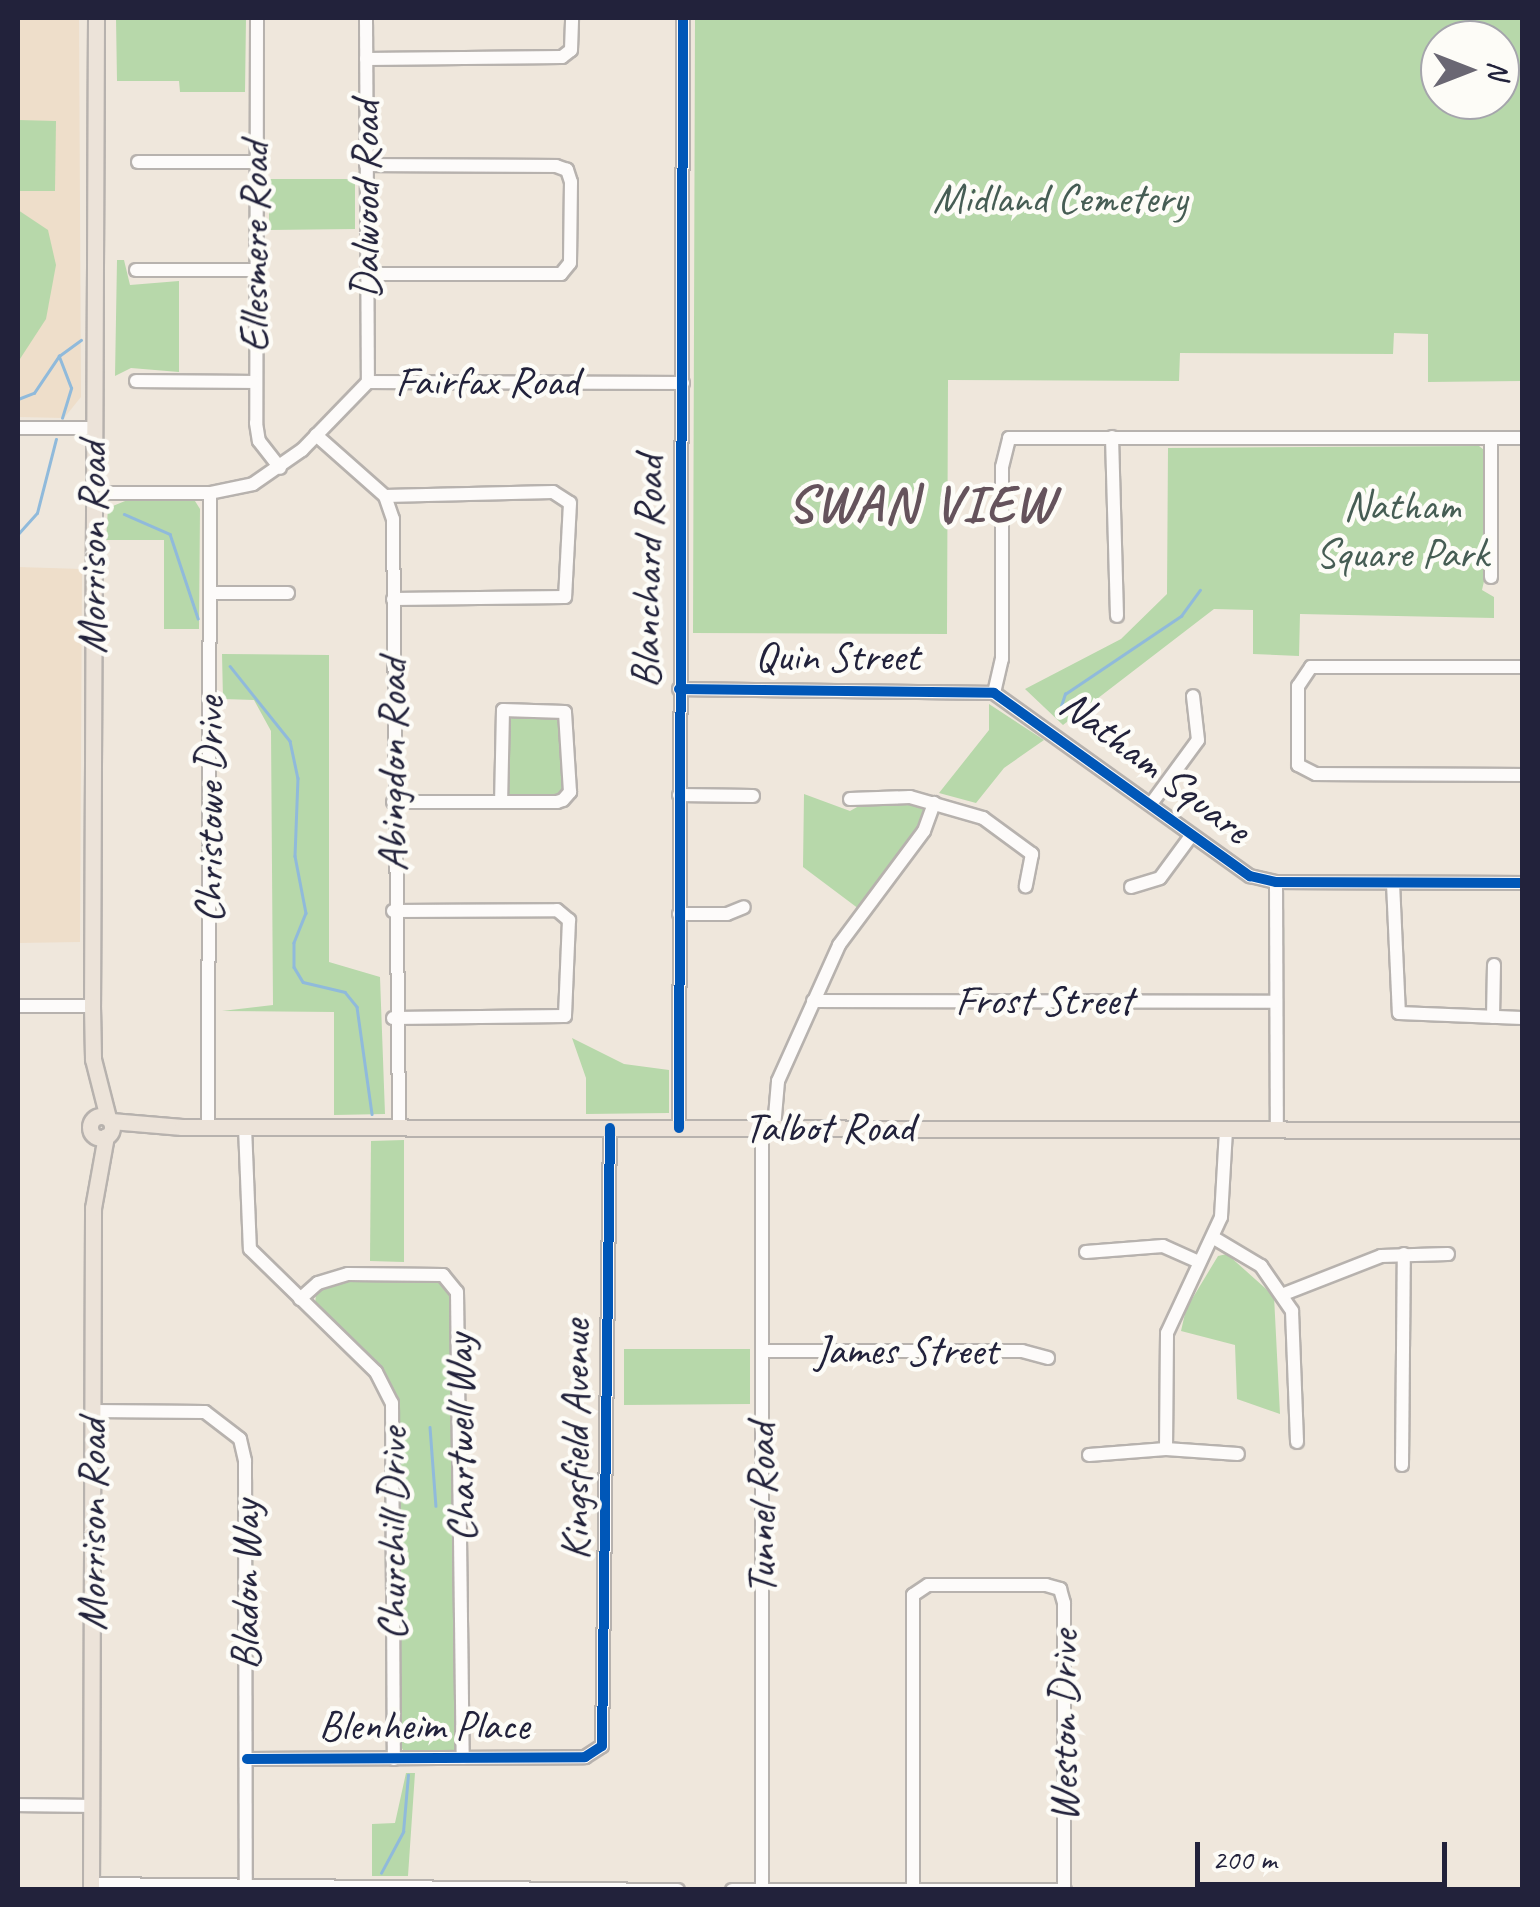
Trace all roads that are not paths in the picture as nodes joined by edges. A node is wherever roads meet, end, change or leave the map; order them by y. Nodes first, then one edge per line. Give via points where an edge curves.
1 (96, 18) edge
2 (258, 18) edge
3 (366, 18) edge
4 (572, 18) edge
5 (682, 18) edge
6 (366, 58) junction
7 (138, 162) dead end
8 (255, 162) junction
9 (366, 165) junction
10 (136, 270) dead end
11 (255, 270) junction
12 (366, 274) junction
13 (136, 381) dead end
14 (254, 382) junction
15 (368, 382) junction
16 (683, 383) junction
17 (18, 428) edge
18 (93, 428) junction
19 (316, 435) junction
20 (1112, 436) junction
21 (1491, 438) junction
22 (1522, 438) edge
23 (280, 468) junction
24 (93, 493) junction
25 (210, 493) junction
26 (385, 496) junction
27 (1491, 577) dead end
28 (211, 593) junction
29 (288, 593) dead end
30 (393, 600) junction
31 (1117, 616) dead end
32 (1522, 667) edge
33 (679, 689) junction
34 (994, 693) junction
35 (1193, 696) dead end
36 (1522, 775) edge
37 (678, 796) junction
38 (753, 796) dead end
39 (850, 799) dead end
40 (393, 802) junction
41 (501, 802) junction
42 (934, 803) junction
43 (1152, 804) junction
44 (1191, 836) junction
45 (1276, 882) junction
46 (1393, 882) junction
47 (1522, 883) edge
48 (1026, 886) dead end
49 (1131, 888) dead end
50 (744, 907) dead end
51 (393, 910) junction
52 (679, 914) junction
53 (1494, 965) dead end
54 (813, 1001) junction
55 (1275, 1002) junction
56 (18, 1006) edge
57 (92, 1006) junction
58 (1493, 1017) junction
59 (393, 1018) junction
60 (1522, 1018) edge
61 (103, 1127) junction
62 (208, 1127) junction
63 (245, 1128) junction
64 (399, 1128) junction
65 (610, 1128) junction
66 (679, 1128) junction
67 (768, 1128) junction
68 (1226, 1129) junction
69 (1276, 1130) junction
70 (1522, 1130) edge
71 (1214, 1238) junction
72 (1086, 1252) dead end
73 (1404, 1254) junction
74 (1448, 1254) dead end
75 (1199, 1262) junction
76 (1284, 1294) junction
77 (300, 1299) junction
78 (762, 1351) junction
79 (1048, 1358) dead end
80 (94, 1411) junction
81 (1298, 1442) dead end
82 (1166, 1449) junction
83 (1238, 1454) dead end
84 (1089, 1455) dead end
85 (1402, 1465) dead end
86 (600, 1750) joint
87 (394, 1758) junction
88 (462, 1758) junction
89 (247, 1759) junction
90 (18, 1805) edge
91 (92, 1806) junction
92 (91, 1887) edge
93 (124, 1888) edge
94 (246, 1888) edge
95 (762, 1889) edge
96 (912, 1889) edge
97 (678, 1890) edge
98 (732, 1890) edge
99 (1064, 1890) edge

1 - 18 main road, Morrison Road
2 - 8 street, Ellesmere Road
3 - 6 street, Dalwood Road
4 - 6 street via 571,50 562,57
5 - 16 street, Blanchard Road
6 - 9 street, Dalwood Road
7 - 8 street
8 - 11 street, Ellesmere Road
9 - 12 street, Dalwood Road
9 - 12 street via 556,166 571,182 570,263 560,274
10 - 11 street
11 - 14 street, Ellesmere Road
12 - 15 street, Dalwood Road
13 - 14 street
14 - 23 street, Ellesmere Road via 259,441
15 - 16 street, Fairfax Road
15 - 19 street, Fairfax Road
16 - 33 street, Blanchard Road
17 - 18 street
18 - 24 main road, Morrison Road
19 - 23 street, Fairfax Road
19 - 26 street
20 - 21 street, Natham Square
20 - 31 street
20 - 34 street, Natham Square via 1014,436 1003,443 1002,659
21 - 22 street, Natham Square
21 - 27 street
23 - 25 street, Fairfax Road via 253,484
24 - 25 street, Fairfax Road
24 - 57 main road, Morrison Road
25 - 28 street, Christowe Drive
26 - 30 street, Abingdon Road via 393,519
26 - 30 street via 553,492 570,503 565,597
28 - 29 street
28 - 62 street, Christowe Drive
30 - 40 street, Abingdon Road
32 - 36 street via 1311,667 1298,686 1298,765 1316,774
33 - 34 street, Quin Street
33 - 37 street, Blanchard Road
34 - 43 street, Natham Square
35 - 43 street via 1198,740
37 - 38 street
37 - 52 street, Blanchard Road
39 - 42 street
40 - 41 street
40 - 51 street, Abingdon Road
41 - 41 street via 568,796 565,712 503,710
42 - 48 street via 983,818 1028,848 1033,861
42 - 54 street, Tunnel Road via 924,832 839,945
43 - 44 street, Natham Square
44 - 45 street, Natham Square via 1239,871
44 - 49 street via 1160,878
45 - 46 street, Natham Square
45 - 55 street
46 - 47 street, Natham Square
46 - 58 street via 1399,1013
50 - 52 street via 727,914
51 - 59 street, Abingdon Road
51 - 59 street via 566,912 569,973 569,1008 558,1019
52 - 66 street, Blanchard Road
53 - 58 street
54 - 55 street, Frost Street
54 - 67 street, Tunnel Road via 778,1080
55 - 69 street
56 - 57 street
57 - 61 main road, Morrison Road
58 - 60 street
59 - 64 street, Abingdon Road
61 - 62 main road, Talbot Road
61 - 80 main road, Morrison Road via 93,1208
62 - 63 main road, Talbot Road
63 - 64 main road, Talbot Road
63 - 77 street, Churchill Drive via 248,1242 263,1268
64 - 65 main road, Talbot Road
65 - 66 main road, Talbot Road
65 - 86 street, Kingsfield Avenue via 606,1724
66 - 67 main road, Talbot Road
67 - 68 main road, Talbot Road
67 - 78 street, Tunnel Road
68 - 69 main road, Talbot Road
68 - 71 street via 1226,1186
69 - 70 main road, Talbot Road
71 - 75 street
71 - 76 street via 1262,1266
72 - 75 street via 1163,1246
73 - 74 street
73 - 76 street via 1380,1256
73 - 85 street
75 - 82 street via 1167,1333
76 - 81 street via 1295,1332
77 - 87 street, Churchill Drive via 376,1372 392,1403
77 - 88 street, Chartwell Way via 318,1282 348,1274 442,1275 457,1292
78 - 79 street, James Street via 1022,1350
78 - 95 street, Tunnel Road
80 - 89 street, Bladon Way via 205,1412 240,1438 246,1461
80 - 91 main road, Morrison Road
82 - 83 street
82 - 84 street
86 - 88 street, Blenheim Place via 585,1758
87 - 88 street, Blenheim Place
87 - 89 street, Blenheim Place
89 - 94 street, Bladon Way
90 - 91 street
91 - 92 main road, Morrison Road
92 - 93 street
93 - 94 street
94 - 97 street
95 - 96 street
95 - 98 street
96 - 99 street
96 - 99 street, Weston Drive via 913,1594 928,1585 1046,1585 1060,1589 1064,1603

